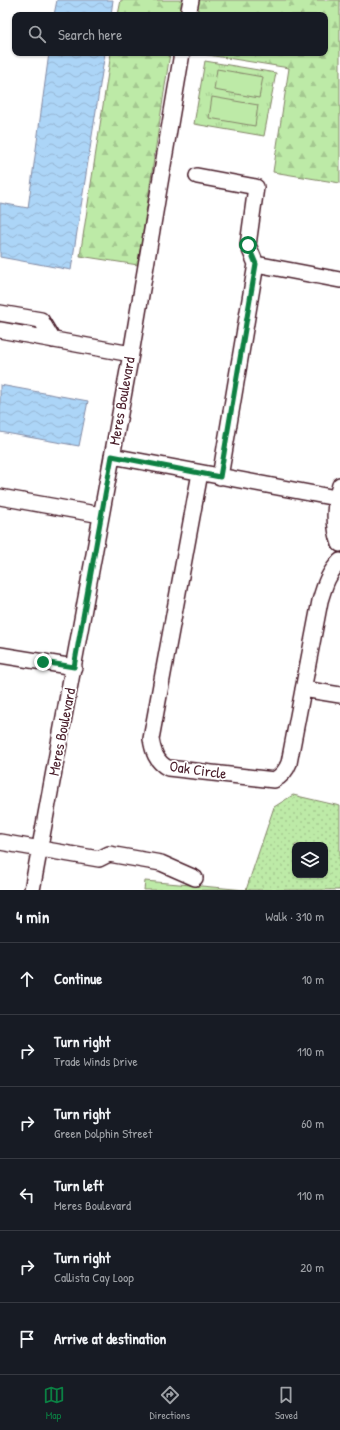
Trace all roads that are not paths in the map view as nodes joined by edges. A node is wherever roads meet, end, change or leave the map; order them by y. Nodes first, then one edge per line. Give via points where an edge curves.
1 (191, 0) edge
2 (189, 12) edge
3 (181, 56) edge
4 (197, 176) dead end
5 (256, 264) junction
6 (340, 280) edge
7 (0, 313) edge
8 (0, 330) edge
9 (53, 340) junction
10 (131, 354) junction
11 (112, 456) junction
12 (200, 473) junction
13 (220, 477) junction
14 (338, 492) edge
15 (0, 497) edge
16 (101, 515) junction
17 (340, 544) edge
18 (340, 561) edge
19 (0, 655) edge
20 (74, 667) junction
21 (303, 689) junction
22 (340, 695) edge
23 (0, 842) edge
24 (40, 849) junction
25 (195, 878) dead end
26 (32, 890) edge

1 - 2 street
3 - 10 street, Meres Boulevard
4 - 5 street via 256,187 248,245
5 - 6 street
5 - 13 street
7 - 9 street via 41,320
8 - 9 street
9 - 10 street
10 - 11 street, Meres Boulevard
11 - 12 street
11 - 16 street, Meres Boulevard
12 - 13 street
12 - 21 street, Oak Circle via 151,739 156,757 168,768 274,780 280,777 289,763
13 - 14 street
14 - 17 street via 335,518
15 - 16 street
16 - 20 street, Meres Boulevard
18 - 21 street, Oak Circle via 325,582
19 - 20 street
20 - 24 street, Meres Boulevard
21 - 22 street
23 - 24 street
24 - 25 street via 99,859 109,854 161,863
24 - 26 street, Meres Boulevard

